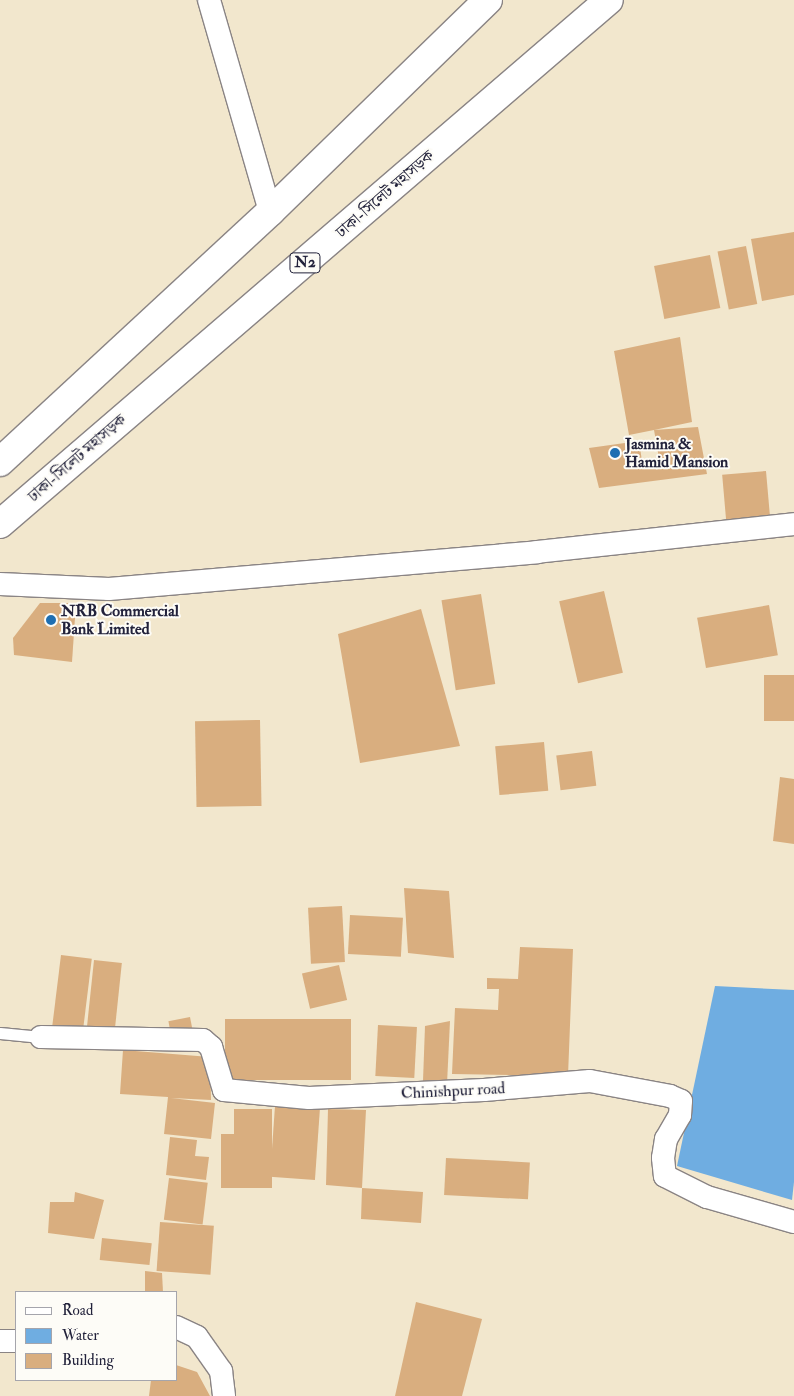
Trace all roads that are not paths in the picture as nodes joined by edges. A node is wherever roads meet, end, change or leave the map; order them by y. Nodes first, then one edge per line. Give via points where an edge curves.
1 (209, 0) edge
2 (488, 0) edge
3 (609, 0) edge
4 (270, 212) junction
5 (0, 462) edge
6 (0, 524) edge
7 (794, 524) edge
8 (0, 584) edge
9 (0, 1033) edge
10 (41, 1037) joint
11 (794, 1222) edge
12 (178, 1328) edge
13 (0, 1341) edge
14 (15, 1341) edge
15 (224, 1396) edge

1 - 4 street
2 - 4 main road
3 - 6 main road, ঢাকা-সিলেট মহাসড়ক / N2
4 - 5 main road
7 - 8 street via 537,552 109,589
9 - 10 lane
10 - 11 street, Chinishpur road via 203,1040 211,1047 224,1090 309,1098 484,1090 590,1081 670,1096 681,1101 680,1115 666,1139 665,1176 707,1197
12 - 15 street via 197,1337 221,1371
13 - 14 street

